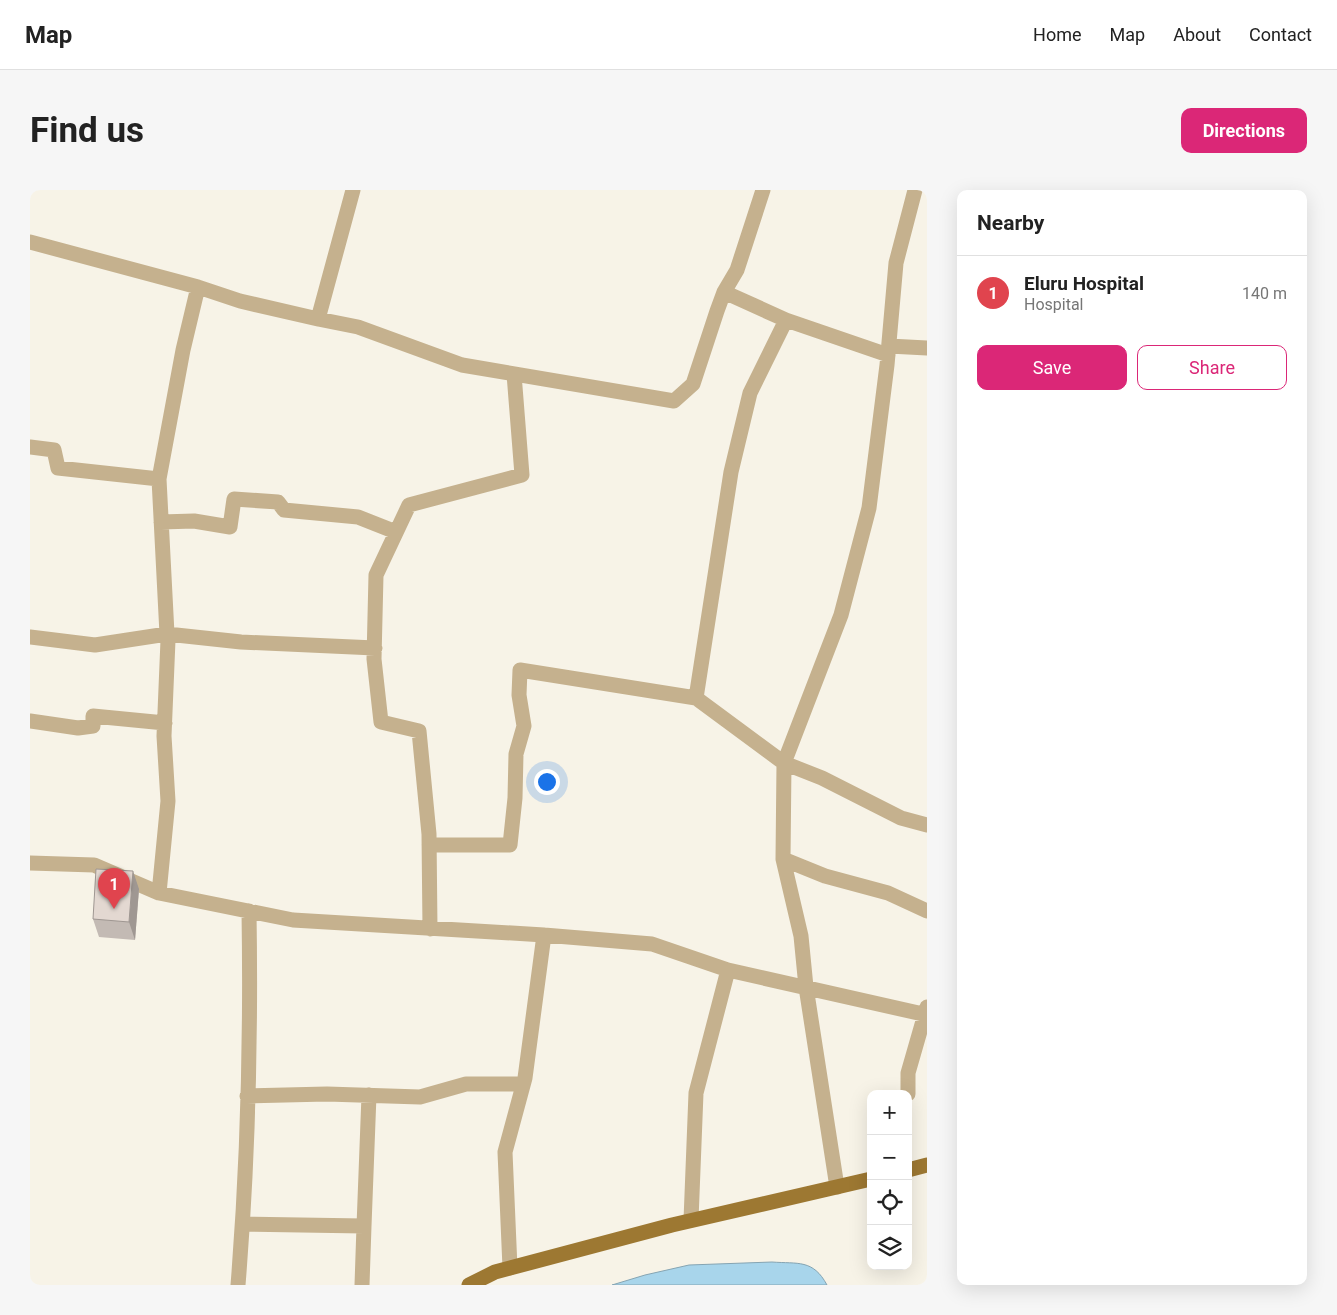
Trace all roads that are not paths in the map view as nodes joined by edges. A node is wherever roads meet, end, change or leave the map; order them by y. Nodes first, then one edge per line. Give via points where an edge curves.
1 (353, 190) edge
2 (763, 190) edge
3 (915, 190) edge
4 (30, 242) edge
5 (198, 287) junction
6 (724, 292) junction
7 (318, 319) junction
8 (786, 320) junction
9 (927, 348) edge
10 (889, 351) junction
11 (514, 374) junction
12 (30, 447) edge
13 (159, 479) junction
14 (161, 522) junction
15 (396, 532) junction
16 (167, 634) junction
17 (30, 637) edge
18 (374, 648) junction
19 (696, 698) junction
20 (30, 720) edge
21 (165, 723) junction
22 (784, 763) junction
23 (927, 825) edge
24 (428, 845) junction
25 (783, 859) junction
26 (30, 864) edge
27 (159, 893) junction
28 (249, 911) junction
29 (927, 911) edge
30 (430, 929) junction
31 (544, 935) junction
32 (728, 970) junction
33 (806, 987) junction
34 (926, 1012) edge
35 (523, 1084) junction
36 (908, 1090) edge
37 (368, 1095) junction
38 (247, 1096) junction
39 (927, 1165) edge
40 (912, 1169) edge
41 (867, 1180) edge
42 (838, 1187) junction
43 (691, 1220) junction
44 (243, 1224) junction
45 (364, 1226) junction
46 (510, 1268) junction
47 (238, 1285) edge
48 (362, 1285) edge
49 (469, 1285) edge

1 - 7 street
2 - 6 street via 737,270
3 - 10 street via 896,263
4 - 5 street
5 - 7 street via 240,301
5 - 13 street
6 - 8 street
6 - 11 street via 693,384 674,400
7 - 11 street via 358,327 462,365
8 - 10 street
8 - 19 street via 750,393 731,472
9 - 10 street
10 - 22 street via 868,508 850,580 841,615
11 - 15 street via 522,475 410,505
12 - 13 street via 54,450 58,468
13 - 14 street
14 - 15 street via 194,521 230,527 234,499 278,502 284,510 358,517
14 - 16 street
15 - 18 street via 376,575
16 - 17 street via 95,645
16 - 18 street via 241,642
16 - 21 street
18 - 24 street via 381,722 419,731
19 - 22 street
19 - 24 street via 520,670 519,694 524,726 516,754 510,845
20 - 21 street via 78,728 93,726 93,716
21 - 27 street via 168,802
22 - 23 street via 822,778 901,818
22 - 25 street
24 - 30 street
25 - 29 street via 825,876 888,893
25 - 33 street via 801,936
26 - 27 street via 94,865
27 - 28 street
28 - 30 street via 293,920
28 - 38 street
30 - 31 street
31 - 32 street via 652,944
31 - 35 street
32 - 33 street
32 - 43 street via 696,1093
33 - 34 street
33 - 42 street
34 - 36 street via 908,1073
35 - 37 street via 466,1084 420,1097
35 - 46 street via 506,1152
37 - 38 street
37 - 45 street
38 - 44 street
39 - 40 main road
41 - 42 main road
42 - 43 main road
43 - 46 main road
44 - 45 street
44 - 47 street
45 - 48 street
46 - 49 main road

